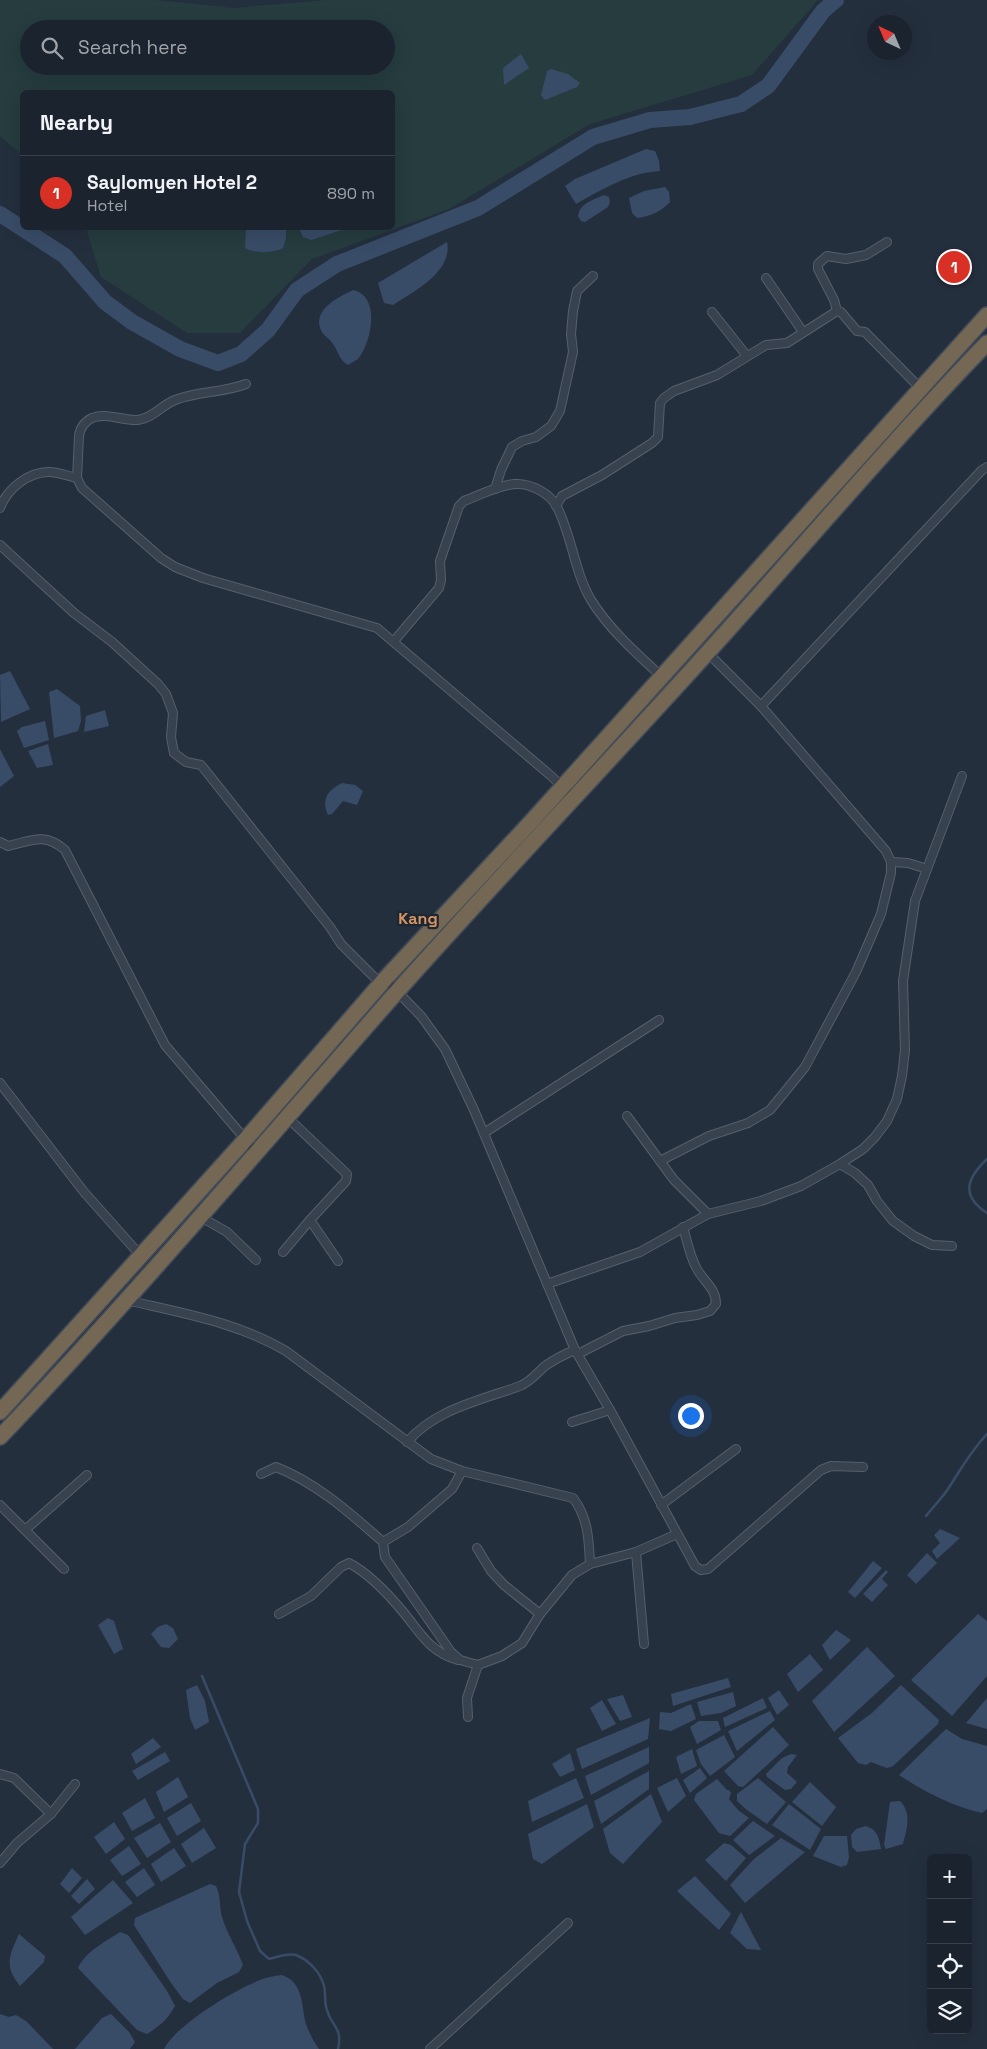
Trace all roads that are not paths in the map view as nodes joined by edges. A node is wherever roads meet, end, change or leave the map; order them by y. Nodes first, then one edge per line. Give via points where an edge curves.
1 (886, 242) dead end
2 (594, 276) dead end
3 (766, 278) dead end
4 (837, 310) junction
5 (712, 312) dead end
6 (987, 315) edge
7 (803, 332) junction
8 (987, 343) edge
9 (747, 356) junction
10 (246, 384) dead end
11 (920, 388) junction
12 (852, 464) junction
13 (987, 467) edge
14 (864, 476) junction
15 (77, 478) junction
16 (495, 489) junction
17 (556, 506) junction
18 (0, 508) edge
19 (0, 545) edge
20 (394, 641) junction
21 (707, 652) junction
22 (661, 676) junction
23 (761, 706) junction
24 (962, 776) dead end
25 (561, 788) junction
26 (574, 798) junction
27 (0, 842) edge
28 (891, 862) junction
29 (927, 868) junction
30 (383, 982) junction
31 (398, 991) junction
32 (659, 1020) dead end
33 (0, 1083) edge
34 (627, 1116) dead end
35 (287, 1117) junction
36 (484, 1133) junction
37 (246, 1139) junction
38 (257, 1153) junction
39 (660, 1161) junction
40 (840, 1164) junction
41 (708, 1214) junction
42 (199, 1216) junction
43 (310, 1220) junction
44 (683, 1227) junction
45 (952, 1246) dead end
46 (283, 1252) dead end
47 (140, 1255) junction
48 (256, 1260) dead end
49 (338, 1261) dead end
50 (548, 1284) junction
51 (126, 1300) junction
52 (577, 1352) junction
53 (610, 1410) junction
54 (0, 1412) edge
55 (572, 1422) dead end
56 (0, 1438) edge
57 (407, 1442) junction
58 (736, 1449) dead end
59 (863, 1468) dead end
60 (462, 1471) junction
61 (261, 1474) dead end
62 (87, 1475) dead end
63 (0, 1505) edge
64 (661, 1505) junction
65 (25, 1530) junction
66 (677, 1534) junction
67 (383, 1542) junction
68 (477, 1548) dead end
69 (636, 1552) junction
70 (590, 1564) junction
71 (64, 1568) dead end
72 (279, 1614) dead end
73 (540, 1614) junction
74 (644, 1644) dead end
75 (460, 1660) junction
76 (478, 1665) junction
77 (468, 1717) dead end
78 (0, 1774) edge
79 (75, 1784) dead end
80 (51, 1814) junction
81 (0, 1863) edge
82 (568, 1923) dead end
83 (430, 2049) edge

1 - 4 street via 866,255 846,259 827,256 818,264
2 - 16 street via 577,290 571,334 573,352 560,411 551,426 536,437 512,447
3 - 7 street
4 - 7 street
4 - 11 street via 857,331 865,332
5 - 9 street
6 - 11 highway
7 - 9 street via 787,343 766,345
8 - 14 highway
9 - 17 street via 717,375 664,398 660,403 658,437 629,459 562,496
10 - 15 street via 231,390 177,399 137,420 94,417 80,430
11 - 12 highway
12 - 14 highway
12 - 22 highway
13 - 23 street
14 - 21 highway
15 - 18 street via 49,472 33,475 8,492
15 - 20 street via 82,488 146,546 175,567 203,578 371,625
16 - 17 street via 515,484 533,487 548,496
16 - 20 street via 459,506 440,561 439,588
17 - 22 street via 581,580 592,600 624,642
19 - 30 street via 158,684 166,694 173,713 171,737 174,752 186,762 201,766 342,944
20 - 25 street
21 - 23 street
21 - 26 highway
22 - 25 highway
23 - 28 street via 886,851
24 - 29 street
25 - 26 street
25 - 30 highway
26 - 31 highway
27 - 37 street via 8,846 34,839 50,840 65,850 165,1045
28 - 29 street
28 - 39 street via 881,914 856,972 805,1067 770,1110 748,1123 709,1136
29 - 40 street via 915,901 903,982 905,1050 897,1099 875,1137
30 - 31 street
30 - 37 highway
31 - 35 highway
31 - 36 street via 445,1049
32 - 36 street
33 - 47 street via 84,1192
34 - 39 street
35 - 38 highway
35 - 43 street via 347,1174 346,1181
36 - 50 street
37 - 38 street
37 - 47 highway
38 - 42 highway
39 - 41 street
40 - 41 street via 801,1186 761,1201
40 - 45 street via 868,1185 893,1221 932,1245
41 - 44 street
42 - 48 street via 227,1232
42 - 51 highway
43 - 46 street
43 - 49 street
44 - 50 street via 640,1252
44 - 52 street via 698,1270 716,1296 716,1304 710,1311 697,1315 623,1331
47 - 54 highway
50 - 52 street
51 - 56 highway
51 - 57 street via 234,1326 263,1338 286,1351
52 - 53 street
52 - 57 street via 559,1357 534,1379 519,1386 463,1404 434,1418
53 - 55 street
53 - 64 street
57 - 60 street via 432,1459
58 - 64 street
59 - 66 street via 831,1466 821,1470 708,1568 701,1570 695,1566
60 - 67 street via 452,1489 408,1527
60 - 70 street via 573,1498 581,1508 586,1525
61 - 67 street via 276,1467 294,1474 345,1509
62 - 65 street
63 - 65 street
64 - 66 street
65 - 71 street
66 - 69 street
67 - 75 street via 385,1557
68 - 73 street via 490,1571
69 - 70 street
69 - 74 street
70 - 73 street via 572,1575
72 - 75 street via 311,1596 340,1567 349,1564 362,1570 436,1651
73 - 76 street via 522,1643 502,1656
75 - 76 street
76 - 77 street via 467,1698
78 - 80 street via 14,1778
79 - 80 street
80 - 81 street
82 - 83 street

